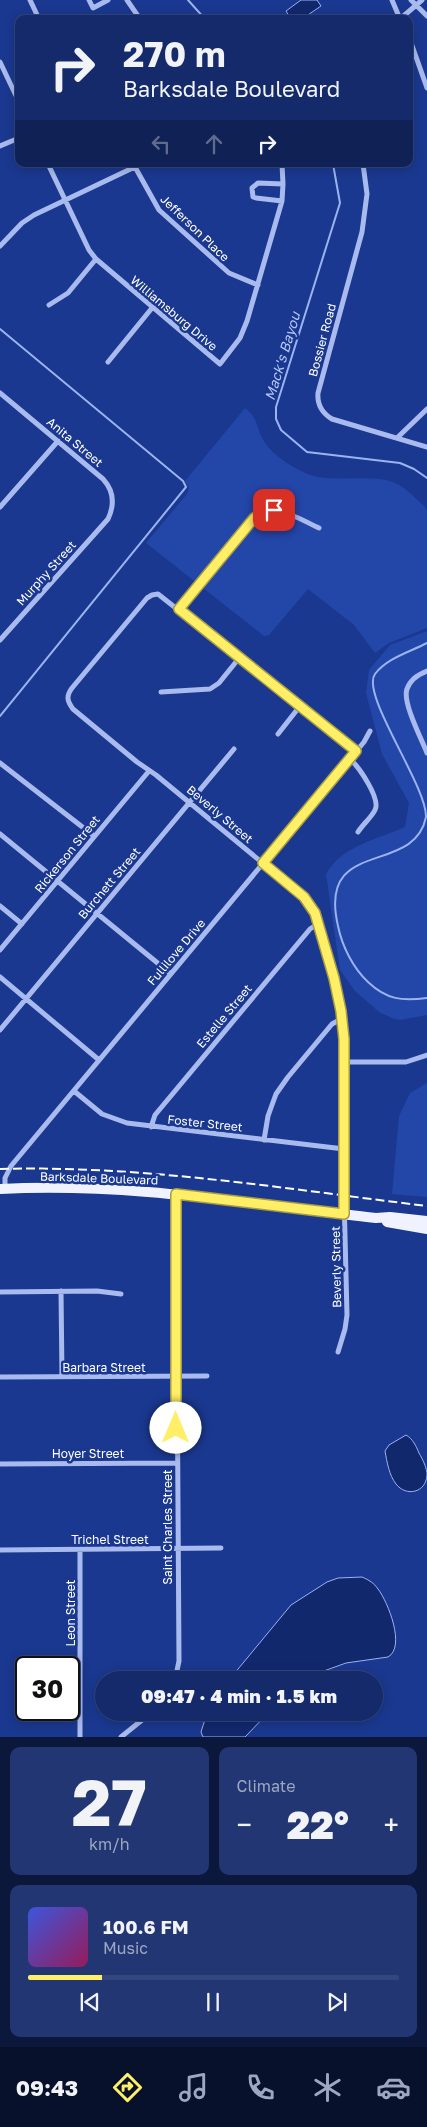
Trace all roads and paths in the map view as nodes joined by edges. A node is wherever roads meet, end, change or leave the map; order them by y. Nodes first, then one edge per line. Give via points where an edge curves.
1 (30, 0) edge
2 (89, 0) edge
3 (108, 0) edge
4 (128, 0) edge
5 (392, 0) edge
6 (411, 0) edge
7 (422, 0) edge
8 (416, 5) junction
9 (37, 15) edge
10 (137, 15) edge
11 (398, 15) edge
12 (405, 15) edge
13 (427, 16) edge
14 (413, 48) edge
15 (0, 62) edge
16 (2, 71) edge
17 (427, 88) edge
18 (15, 95) edge
19 (15, 140) edge
20 (0, 146) edge
21 (49, 167) edge
22 (134, 167) edge
23 (139, 167) edge
24 (282, 167) edge
25 (363, 167) edge
26 (284, 184) junction
27 (64, 199) junction
28 (282, 201) junction
29 (0, 246) edge
30 (96, 259) junction
31 (258, 285) junction
32 (49, 305) dead end
33 (152, 308) junction
34 (108, 362) dead end
35 (0, 393) edge
36 (427, 409) edge
37 (398, 437) junction
38 (58, 441) junction
39 (427, 447) edge
40 (0, 507) edge
41 (108, 519) joint
42 (319, 528) dead end
43 (179, 609) junction
44 (0, 640) edge
45 (240, 657) junction
46 (427, 671) edge
47 (161, 692) dead end
48 (300, 706) junction
49 (370, 730) dead end
50 (278, 734) dead end
51 (234, 750) dead end
52 (356, 751) junction
53 (427, 753) edge
54 (350, 759) junction
55 (0, 763) edge
56 (149, 771) junction
57 (190, 802) junction
58 (358, 832) dead end
59 (0, 834) edge
60 (94, 836) junction
61 (263, 863) junction
62 (58, 881) junction
63 (0, 906) edge
64 (97, 913) junction
65 (319, 922) junction
66 (22, 924) junction
67 (0, 950) edge
68 (171, 974) junction
69 (0, 977) edge
70 (26, 999) junction
71 (342, 1018) junction
72 (0, 1030) edge
73 (427, 1055) edge
74 (99, 1060) junction
75 (345, 1062) junction
76 (74, 1091) junction
77 (150, 1127) junction
78 (264, 1140) junction
79 (344, 1148) junction
80 (2, 1189) edge
81 (176, 1194) junction
82 (344, 1214) junction
83 (376, 1218) junction
84 (427, 1220) edge
85 (427, 1229) edge
86 (61, 1291) junction
87 (0, 1292) edge
88 (121, 1294) dead end
89 (338, 1352) dead end
90 (176, 1376) junction
91 (207, 1376) dead end
92 (62, 1377) junction
93 (0, 1378) edge
94 (177, 1463) junction
95 (0, 1464) edge
96 (221, 1548) dead end
97 (177, 1549) junction
98 (0, 1550) edge
99 (80, 1550) junction
100 (177, 1671) edge
101 (141, 1721) edge
102 (80, 1737) edge
103 (121, 1737) edge

1 - 9 street
2 - 3 street via 92,8
4 - 10 street
5 - 11 street
6 - 8 street
7 - 8 street
8 - 12 street
8 - 13 street
14 - 17 street
15 - 16 street
16 - 18 street
19 - 20 street
21 - 27 street, Williamsburg Drive
22 - 27 street
23 - 31 street, Jefferson Place via 152,201 159,210 229,273
24 - 26 street, Williamsburg Drive
25 - 37 street, Bossier Road via 367,202 362,232 318,399 321,410 332,419
26 - 28 street, Williamsburg Drive
26 - 28 street via 258,183 251,192 256,198
27 - 29 street via 27,219
27 - 30 street, Williamsburg Drive
28 - 31 street, Williamsburg Drive
30 - 32 street via 68,292
30 - 33 street, Williamsburg Drive
31 - 33 street, Williamsburg Drive via 244,330 220,364
33 - 34 street
35 - 38 street, Anita Street
36 - 37 street
37 - 39 street, Bossier Road
38 - 40 street
38 - 41 street, Anita Street via 107,483 113,503
41 - 44 street, Murphy Street
42 - 43 street via 278,511 260,513
43 - 45 street
43 - 56 street, Beverly Street via 161,595 147,598 72,688 68,700 76,712
45 - 47 street via 210,689
45 - 48 street
46 - 53 street via 412,681 406,692
48 - 50 street
48 - 52 street
49 - 52 street, Fullilove Drive
51 - 57 street, Burchett Street
52 - 54 street, Fullilove Drive
54 - 58 street via 377,804 374,813
54 - 61 street, Fullilove Drive
55 - 60 street
56 - 57 street, Beverly Street
56 - 60 street, Rickerson Street
57 - 61 street, Beverly Street
57 - 64 street, Burchett Street
59 - 62 street
60 - 62 street, Rickerson Street
61 - 65 street, Beverly Street via 308,901
61 - 68 street, Fullilove Drive
62 - 64 street
62 - 66 street, Rickerson Street
63 - 66 street
64 - 68 street
64 - 70 street, Burchett Street
65 - 71 street, Beverly Street
65 - 77 street, Estelle Street via 155,1115
66 - 67 street, Rickerson Street
68 - 74 street, Fullilove Drive
69 - 70 street
70 - 72 street, Burchett Street
70 - 74 street
71 - 75 street, Beverly Street
71 - 78 street via 332,1024 280,1089 268,1116
73 - 75 street via 406,1062
74 - 76 street, Fullilove Drive
75 - 79 street, Beverly Street
76 - 77 street, Foster Street via 96,1110 113,1119
76 - 80 street, Fullilove Drive via 9,1169
77 - 78 street, Foster Street
78 - 79 street, Foster Street
79 - 82 street, Beverly Street
80 - 81 main road, Barksdale Boulevard via 90,1189
81 - 82 main road, Barksdale Boulevard
81 - 90 street, Saint Charles Street
82 - 83 main road, Barksdale Boulevard
82 - 89 street, Beverly Street via 347,1315
83 - 84 main road, Barksdale Boulevard
83 - 85 main road, Barksdale Boulevard
86 - 87 street
86 - 88 street
86 - 92 street
90 - 91 street, Barbara Street
90 - 92 street, Barbara Street
90 - 94 street, Saint Charles Street
92 - 93 street, Barbara Street
94 - 95 street, Hoyer Street
94 - 97 street, Saint Charles Street
96 - 97 street, Trichel Street
97 - 99 street, Trichel Street
97 - 100 street, Saint Charles Street
98 - 99 street, Trichel Street
99 - 102 street, Leon Street
101 - 103 street

